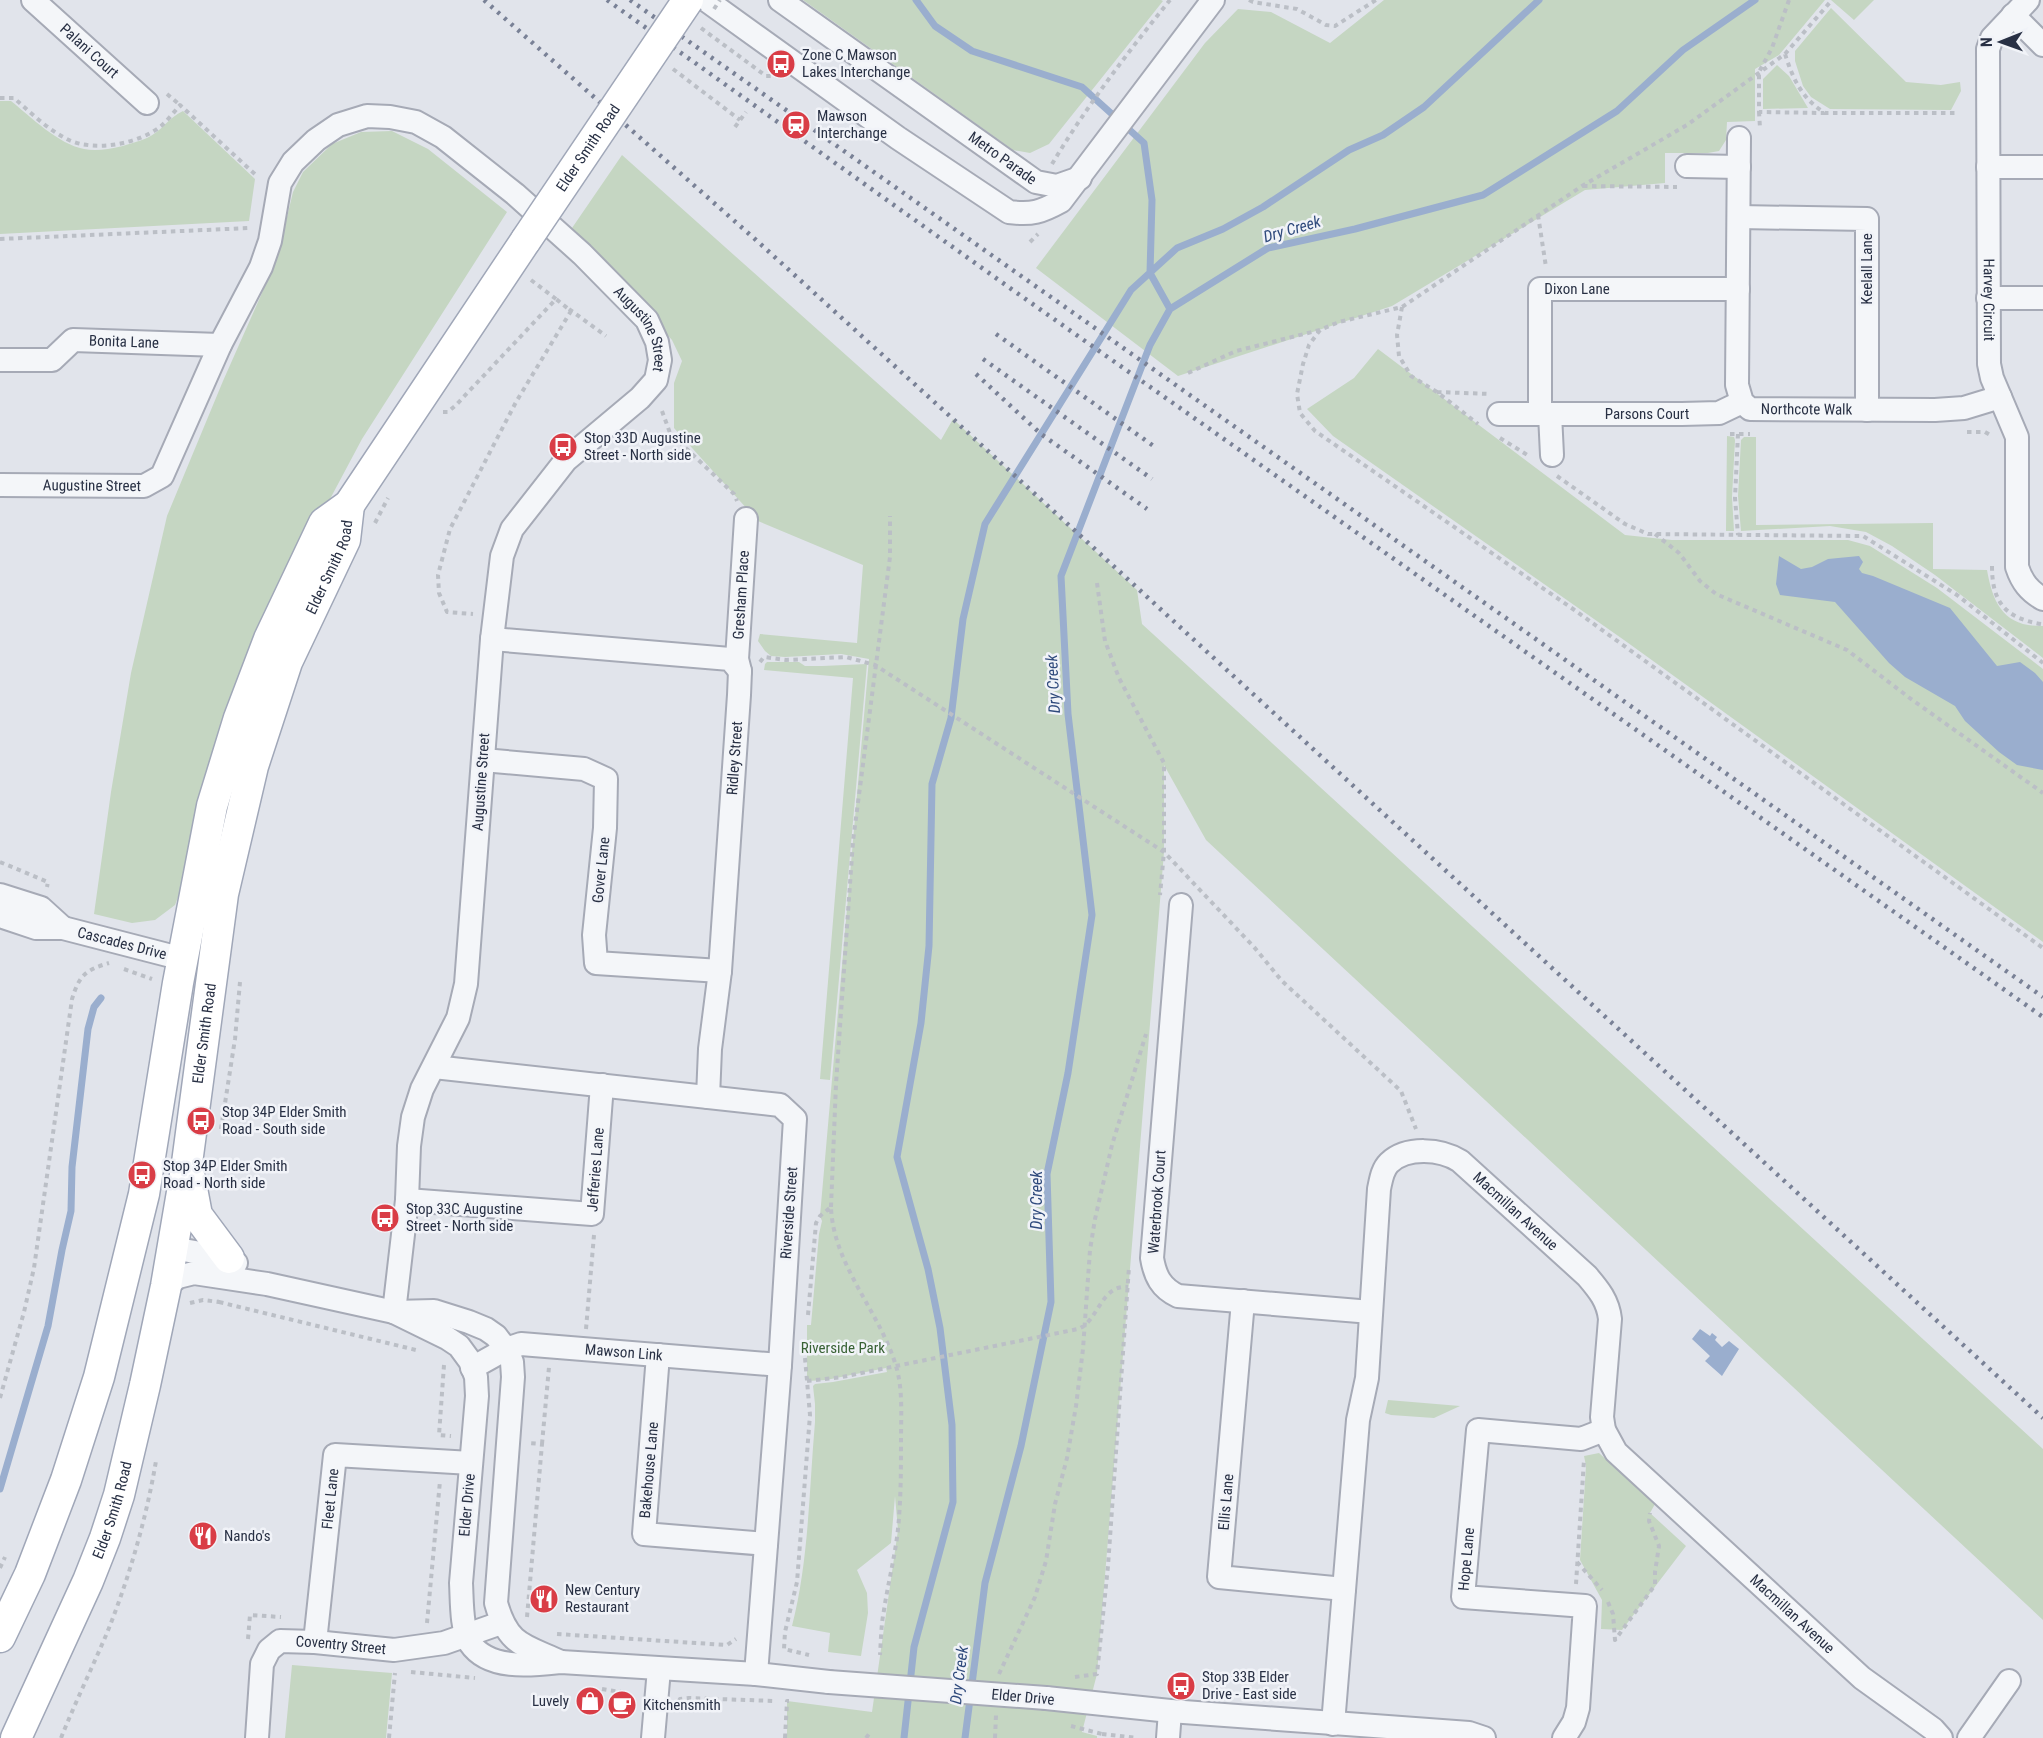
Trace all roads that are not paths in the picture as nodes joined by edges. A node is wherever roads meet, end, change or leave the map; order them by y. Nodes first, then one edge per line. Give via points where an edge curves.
1 (33, 0) edge
2 (688, 0) edge
3 (706, 0) edge
4 (780, 0) edge
5 (1213, 0) edge
6 (2020, 8) edge
7 (2043, 45) edge
8 (147, 102) dead end
9 (1739, 138) dead end
10 (1739, 167) junction
11 (1988, 167) junction
12 (2043, 167) edge
13 (1684, 177) road end
14 (1080, 178) junction
15 (1739, 217) junction
16 (1738, 290) junction
17 (1988, 298) junction
18 (2043, 298) edge
19 (220, 345) junction
20 (0, 360) edge
21 (2000, 397) junction
22 (1742, 402) junction
23 (1867, 410) junction
24 (1491, 411) road end
25 (1546, 414) junction
26 (1546, 463) road end
27 (0, 485) edge
28 (349, 505) junction
29 (746, 519) road end
30 (2043, 599) edge
31 (492, 639) junction
32 (740, 671) junction
33 (483, 760) junction
34 (223, 894) junction
35 (0, 895) edge
36 (1171, 901) road end
37 (0, 916) edge
38 (63, 928) junction
39 (183, 959) junction
40 (720, 971) junction
41 (434, 1067) junction
42 (602, 1085) junction
43 (708, 1097) junction
44 (187, 1163) junction
45 (407, 1200) junction
46 (172, 1248) junction
47 (229, 1258) junction
48 (267, 1284) junction
49 (166, 1286) junction
50 (1243, 1301) junction
51 (394, 1312) junction
52 (1371, 1312) junction
53 (506, 1349) junction
54 (658, 1355) junction
55 (780, 1365) junction
56 (472, 1368) junction
57 (99, 1377) junction
58 (1604, 1430) junction
59 (471, 1463) junction
60 (766, 1544) junction
61 (1344, 1589) junction
62 (501, 1623) junction
63 (467, 1636) junction
64 (0, 1637) edge
65 (315, 1642) junction
66 (561, 1662) junction
67 (659, 1669) junction
68 (756, 1674) junction
69 (2009, 1681) dead end
70 (1170, 1711) junction
71 (1333, 1724) junction
72 (1391, 1733) edge
73 (16, 1738) edge
74 (257, 1738) edge
75 (653, 1738) edge
76 (1168, 1738) edge
77 (1484, 1738) edge
78 (1564, 1738) edge
79 (1941, 1738) edge
80 (1969, 1738) edge

1 - 8 street, Palani Court
2 - 28 main road, Elder Smith Road, bridge
3 - 14 street via 898,138 1009,212 1042,211 1061,201
4 - 14 street, Metro Parade via 1036,182 1057,186
5 - 14 street
6 - 7 street
6 - 11 street, Harvey Circuit via 1992,38 1988,49
9 - 10 street, Northcote Walk
10 - 13 street
10 - 15 street, Northcote Walk
11 - 12 street
11 - 17 street, Harvey Circuit
15 - 16 street, Northcote Walk
15 - 23 street, Keelall Lane via 1867,219
16 - 22 street, Northcote Walk via 1737,385
16 - 25 street, Dixon Lane via 1540,289
17 - 18 street
17 - 21 street, Harvey Circuit via 1989,364
19 - 20 street, Bonita Lane via 73,340 52,360
19 - 27 street, Augustine Street via 162,476 144,486
19 - 31 street, Augustine Street via 261,267 270,241 280,183 293,162 338,124 367,116 416,122 443,137 582,254 647,320 660,360 656,380 566,460 512,529 502,556
21 - 23 street, Northcote Walk via 1950,410
21 - 30 street, Harvey Circuit via 2017,436 2017,567 2022,581
22 - 23 street, Northcote Walk via 1750,410
22 - 25 street, Parsons Court via 1710,413
24 - 25 street, Parsons Court
25 - 26 street
28 - 34 main road, Elder Smith Road via 345,540 287,662 267,717
28 - 39 main road, Elder Smith Road via 324,523 269,639 239,718 213,806
29 - 32 street, Gresham Place via 737,659
31 - 32 street via 730,660
31 - 33 street, Augustine Street
32 - 40 street, Ridley Street
33 - 40 street, Gover Lane via 584,769 606,779 594,935 596,963
33 - 41 street, Augustine Street via 466,984 458,1018
34 - 39 main road via 209,913 197,951
34 - 44 main road, Elder Smith Road
35 - 38 street, Cascades Drive via 41,908
36 - 50 street, Waterbrook Court via 1154,1271 1159,1281 1178,1296
37 - 38 street, Cascades Drive via 36,928
38 - 39 street, Cascades Drive
39 - 57 main road, Elder Smith Road via 144,1194
40 - 43 street, Ridley Street
41 - 42 street, Riverside Street
41 - 45 street, Augustine Street via 413,1117
42 - 43 street, Riverside Street
42 - 45 street, Jefferies Lane via 592,1214
43 - 55 street, Riverside Street via 780,1105 795,1119
44 - 46 main road, Elder Smith Road
44 - 47 main road via 197,1215
45 - 51 street, Augustine Street
46 - 47 street, Elder Drive
46 - 49 main road, Elder Smith Road
46 - 57 main road via 157,1255 146,1272
47 - 48 street, Elder Drive
48 - 49 street, Elder Drive via 194,1273 178,1276
48 - 51 street, Elder Drive
49 - 73 main road, Elder Smith Road via 119,1495 88,1581
50 - 52 street, Waterbrook Court
50 - 61 street, Ellis Lane via 1219,1578
51 - 53 street, Elder Drive via 434,1311 469,1322 496,1336
51 - 56 street, Elder Drive via 447,1338 464,1352
52 - 58 street, Macmillan Avenue via 1383,1173 1389,1163 1404,1154 1443,1152 1460,1161 1587,1276 1604,1297 1611,1319
52 - 61 street, Macmillan Avenue
53 - 54 street, Mawson Link via 521,1344
53 - 56 street, Mawson Link
53 - 62 street via 513,1377 496,1603
54 - 55 street, Mawson Link
54 - 60 street, Bakehouse Lane via 644,1534
55 - 60 street, Riverside Street
56 - 59 street, Elder Drive via 477,1389
57 - 64 main road, Elder Smith Road via 66,1480 30,1574
58 - 78 street, Hope Lane via 1581,1439 1478,1430 1463,1597 1585,1606 1578,1708
58 - 79 street, Macmillan Avenue via 1616,1452 1862,1678
59 - 63 street, Elder Drive via 461,1583
59 - 65 street, Fleet Lane via 335,1455
60 - 68 street, Riverside Street
61 - 71 street, Macmillan Avenue
62 - 63 street, Coventry Street
62 - 66 street, Elder Drive via 517,1642
63 - 65 street, Coventry Street via 394,1650
63 - 66 street, Elder Drive via 480,1653 491,1659 533,1665
65 - 74 street, Coventry Street via 280,1641 269,1650 262,1664
66 - 67 street, Elder Drive
67 - 68 street, Elder Drive
67 - 75 street
68 - 70 street, Elder Drive, bridge
69 - 80 street
70 - 71 street, Elder Drive
70 - 76 street
71 - 72 street, Elder Drive
72 - 77 street, Elder Drive via 1468,1733

